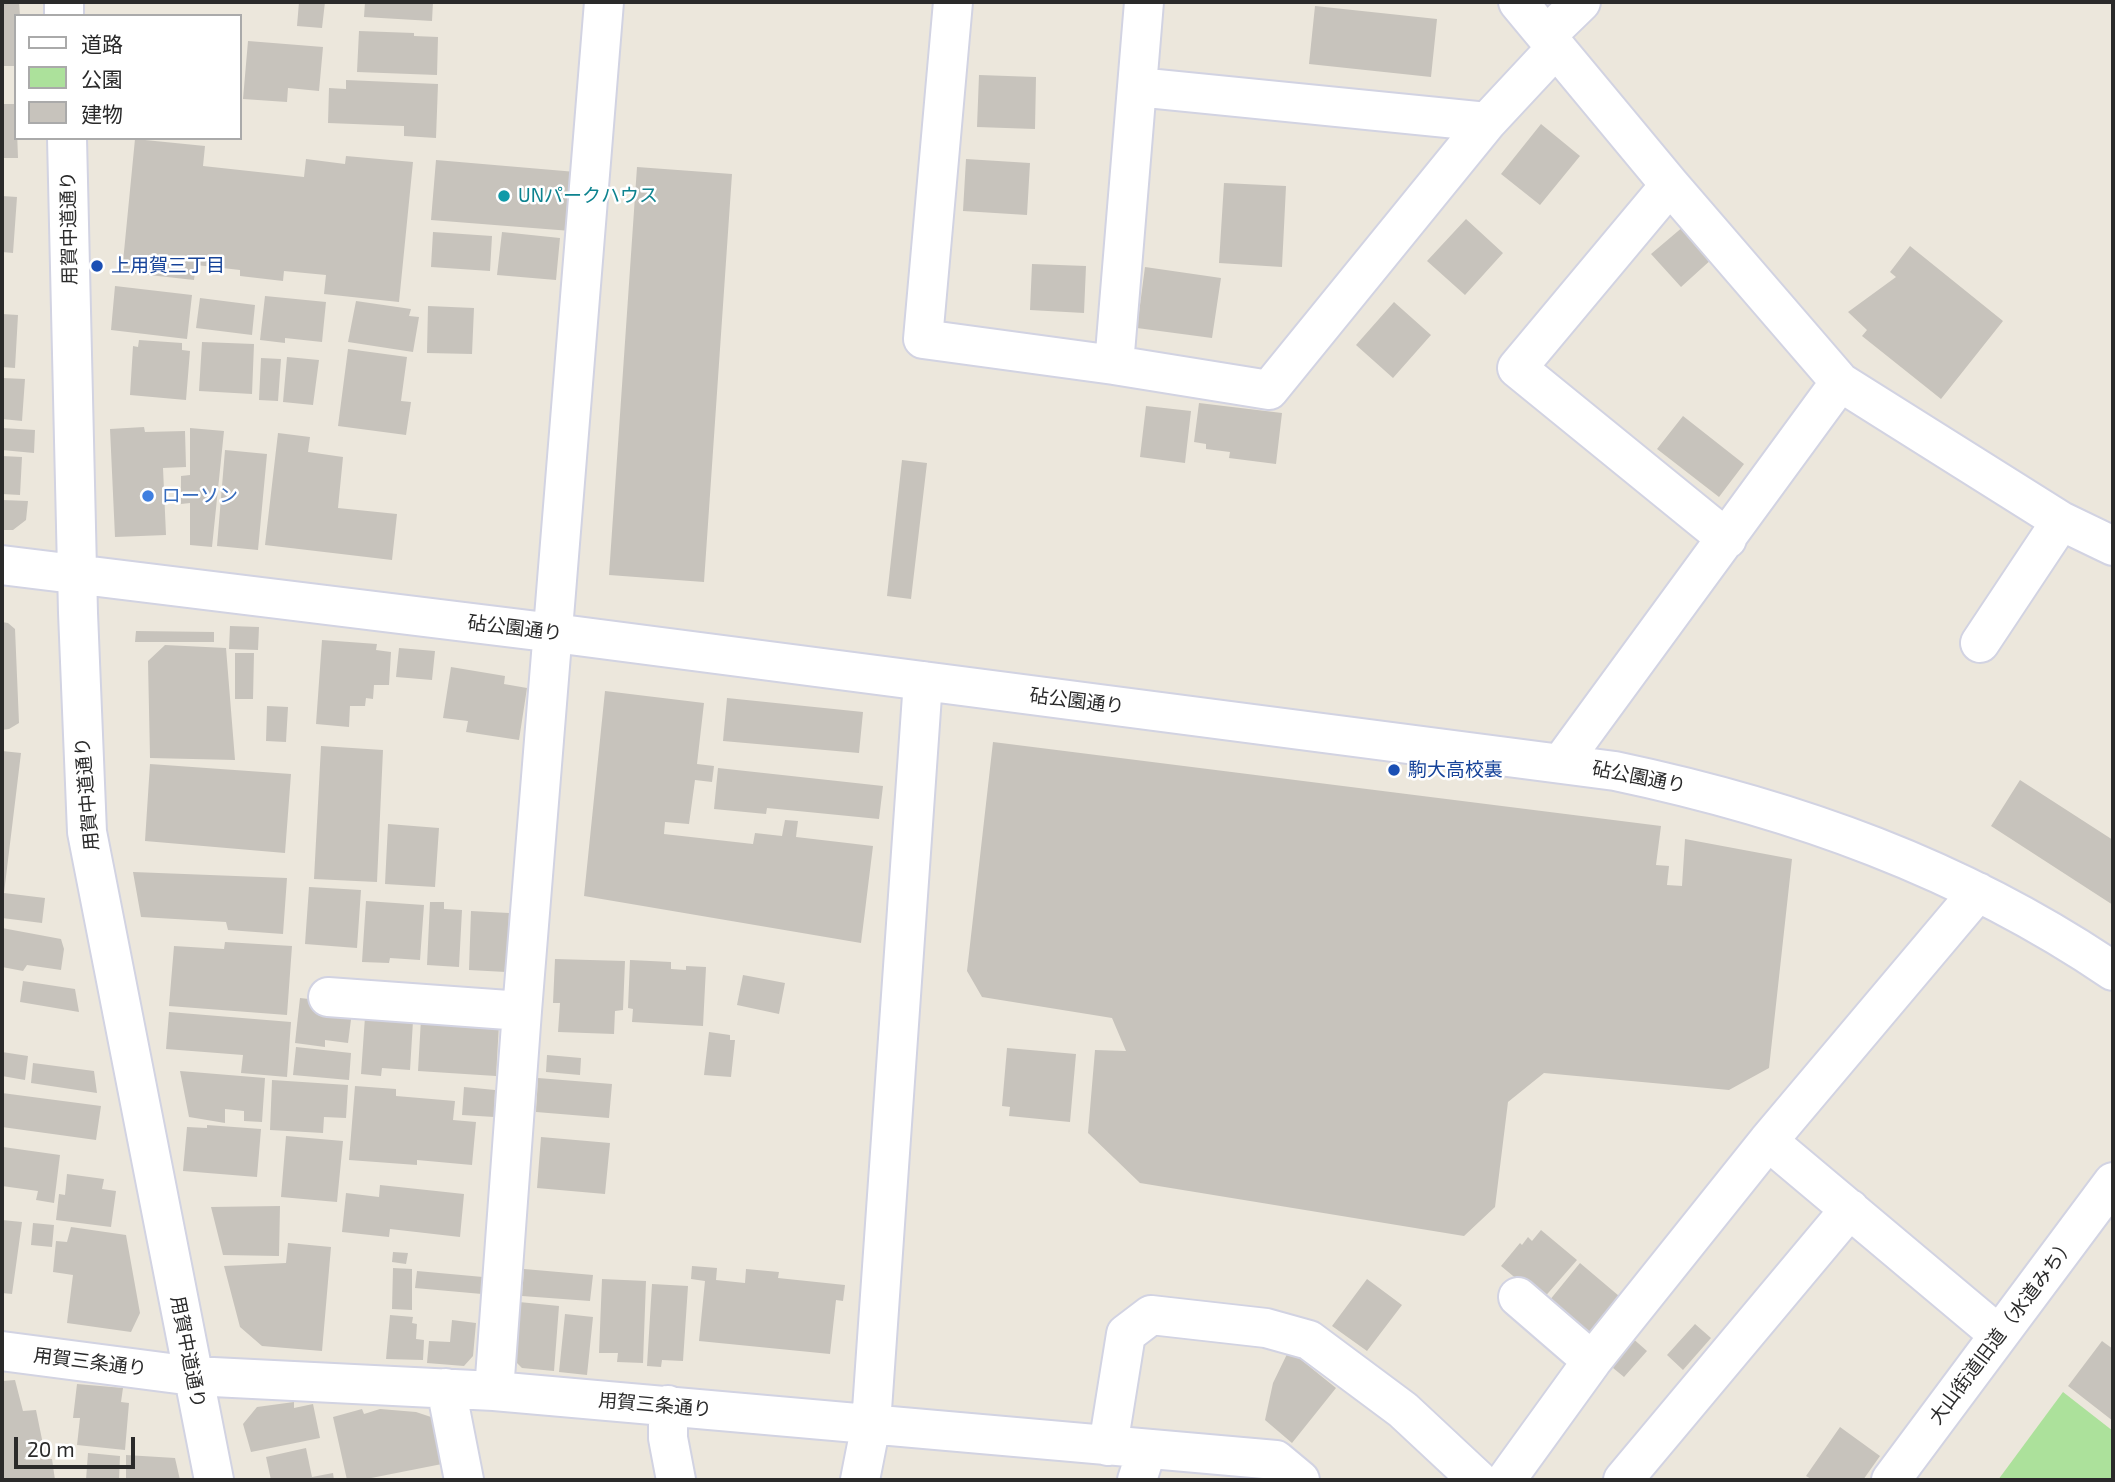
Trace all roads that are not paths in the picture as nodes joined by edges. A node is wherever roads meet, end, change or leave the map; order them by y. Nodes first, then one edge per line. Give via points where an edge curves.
1 (604, 2) edge
2 (953, 2) edge
3 (1144, 2) edge
4 (1518, 2) edge
5 (1581, 2) edge
6 (1552, 41) junction
7 (1137, 87) junction
8 (1487, 122) junction
9 (67, 140) edge
10 (1670, 185) junction
11 (1114, 365) junction
12 (1840, 382) junction
13 (2061, 521) junction
14 (1727, 539) junction
15 (2113, 546) edge
16 (2, 565) edge
17 (78, 573) junction
18 (554, 632) junction
19 (1980, 643) dead end
20 (923, 681) junction
21 (1562, 762) junction
22 (1978, 892) junction
23 (2113, 971) edge
24 (328, 997) dead end
25 (522, 1011) junction
26 (1768, 1141) junction
27 (2113, 1182) edge
28 (1850, 1209) junction
29 (1518, 1297) dead end
30 (1999, 1335) junction
31 (2, 1351) edge
32 (1592, 1361) junction
33 (193, 1376) junction
34 (446, 1388) junction
35 (494, 1391) junction
36 (668, 1405) junction
37 (871, 1424) junction
38 (1108, 1446) junction
39 (1142, 1465) edge
40 (1629, 1478) edge
41 (214, 1480) edge
42 (464, 1480) edge
43 (676, 1480) edge
44 (860, 1480) edge
45 (1300, 1480) edge
46 (1478, 1480) edge
47 (1506, 1480) edge
48 (1891, 1480) edge

1 - 18 street
2 - 11 street via 923,339
3 - 7 street
4 - 6 street
5 - 6 street
6 - 8 street
6 - 10 street
7 - 8 street
7 - 11 street
8 - 11 street via 1269,390
9 - 17 street, 用賀中道通り
10 - 12 street
10 - 14 street via 1517,368
12 - 13 street
12 - 14 street
13 - 15 street
13 - 19 street
14 - 21 street
16 - 17 street, 砧公園通り
17 - 18 street, 砧公園通り
17 - 33 street, 用賀中道通り via 87,832
18 - 20 street, 砧公園通り
18 - 25 street
20 - 21 street, 砧公園通り
20 - 37 street
21 - 22 street, 砧公園通り via 1683,785 1775,811 1878,848
22 - 23 street, 砧公園通り
22 - 26 street
24 - 25 street
25 - 35 street
26 - 28 street
26 - 32 street
27 - 30 street, 大山街道旧道（水道みち）
28 - 30 street
28 - 40 street
29 - 32 street
30 - 48 street, 大山街道旧道（水道みち）
31 - 33 street, 用賀三条通り
32 - 47 street
33 - 34 street, 用賀三条通り
33 - 41 street, 用賀中道通り
34 - 35 street, 用賀三条通り
34 - 42 street
35 - 36 street, 用賀三条通り
36 - 37 street, 用賀三条通り
36 - 43 street via 668,1438
37 - 38 street, 用賀三条通り
37 - 44 street
38 - 39 street, 用賀三条通り
38 - 46 street via 1126,1334 1151,1315 1266,1328 1309,1340 1403,1410
39 - 45 street, 用賀三条通り via 1276,1460

